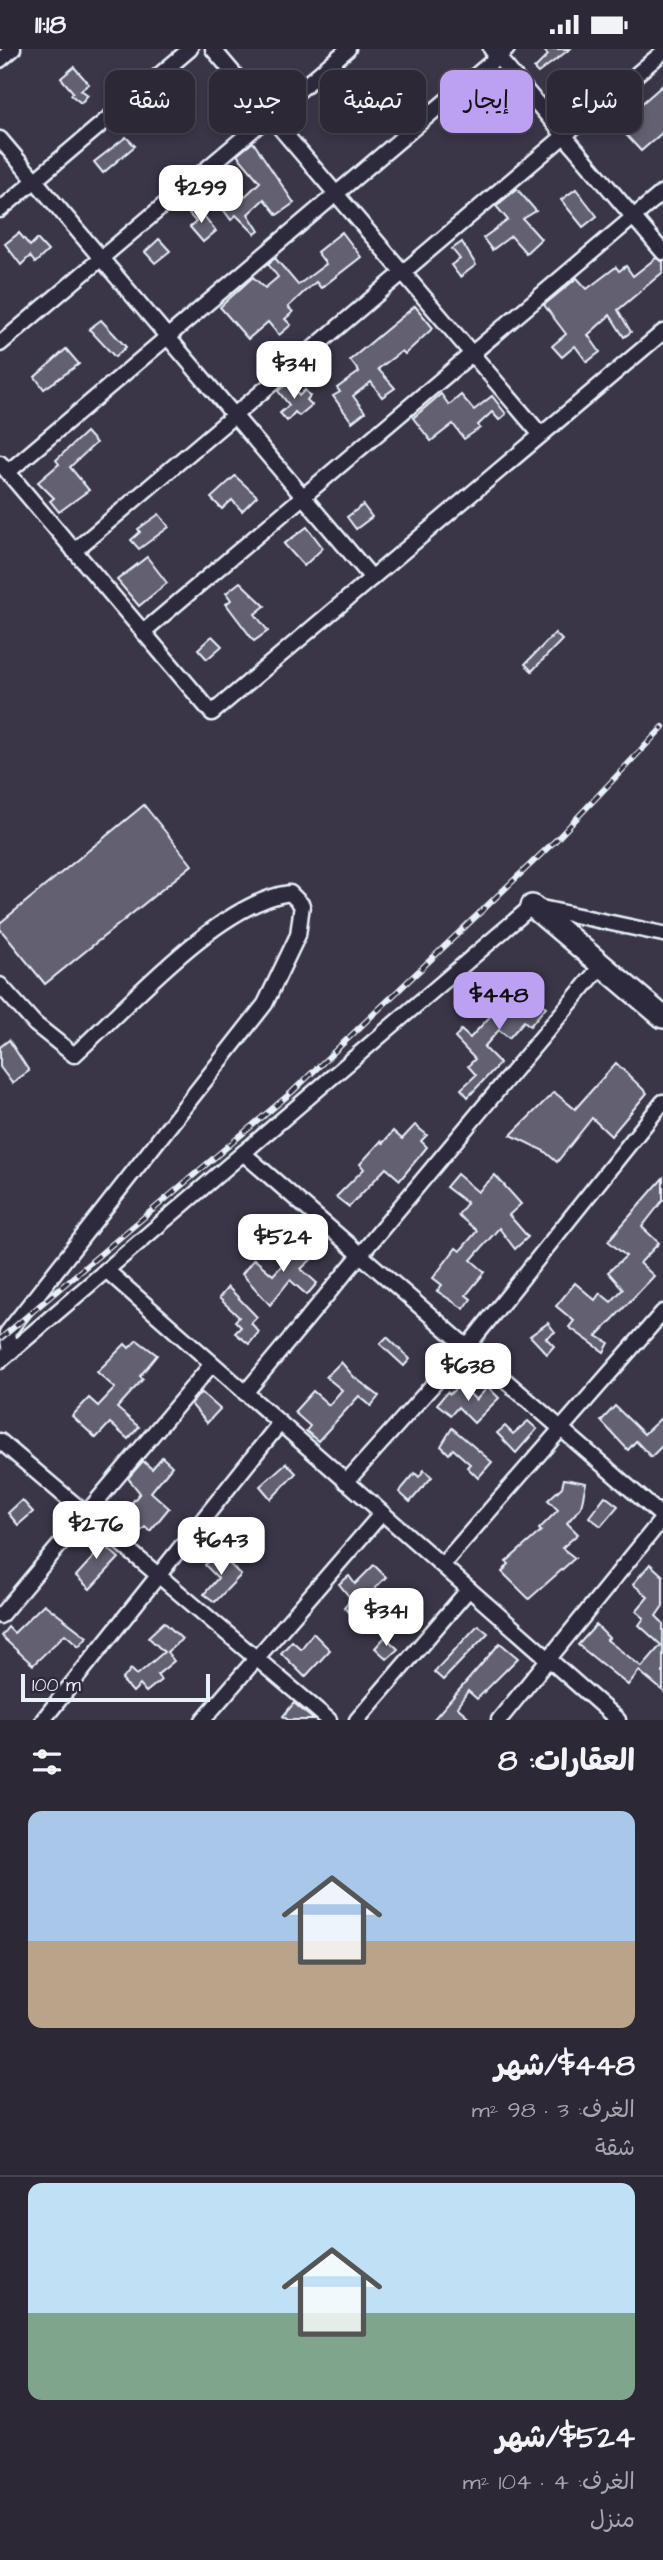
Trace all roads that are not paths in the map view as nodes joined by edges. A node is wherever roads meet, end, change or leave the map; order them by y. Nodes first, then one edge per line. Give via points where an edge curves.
1 (13, 49) edge
2 (190, 49) edge
3 (213, 49) edge
4 (348, 49) edge
5 (499, 52) edge
6 (663, 52) edge
7 (0, 60) edge
8 (231, 70) edge
9 (306, 85) edge
10 (250, 133) edge
11 (284, 133) edge
12 (564, 136) junction
13 (0, 139) edge
14 (35, 180) junction
15 (663, 192) edge
16 (336, 194) junction
17 (0, 210) edge
18 (633, 217) junction
19 (663, 252) edge
20 (101, 258) junction
21 (402, 273) junction
22 (663, 332) edge
23 (168, 337) junction
24 (0, 344) edge
25 (471, 354) junction
26 (234, 415) junction
27 (541, 435) junction
28 (4, 467) edge
29 (303, 496) junction
30 (74, 551) junction
31 (372, 578) junction
32 (143, 632) junction
33 (531, 906) junction
34 (663, 934) edge
35 (602, 965) junction
36 (0, 985) edge
37 (663, 1017) edge
38 (663, 1103) edge
39 (243, 1153) junction
40 (362, 1256) junction
41 (106, 1271) junction
42 (663, 1312) edge
43 (467, 1347) junction
44 (5, 1356) edge
45 (212, 1364) junction
46 (245, 1392) junction
47 (280, 1423) junction
48 (562, 1429) junction
49 (0, 1441) edge
50 (346, 1482) junction
51 (84, 1512) junction
52 (382, 1513) junction
53 (663, 1517) edge
54 (442, 1565) junction
55 (159, 1576) junction
56 (468, 1589) junction
57 (0, 1616) edge
58 (255, 1658) junction
59 (548, 1658) junction
60 (43, 1720) edge
61 (203, 1720) edge
62 (328, 1720) edge
63 (357, 1720) edge
64 (499, 1720) edge
65 (618, 1720) edge

1 - 7 street
2 - 14 street
3 - 8 street
4 - 9 street
5 - 12 street
5 - 16 street
6 - 12 street
10 - 20 street
11 - 16 street
12 - 18 street
12 - 21 street
13 - 14 street
14 - 17 street
14 - 20 street
15 - 18 street
16 - 21 street
16 - 23 street
18 - 19 street
18 - 25 street
20 - 23 street
20 - 24 street
21 - 25 street
21 - 26 street
22 - 27 street
23 - 26 street
23 - 28 street
25 - 27 street
25 - 29 street
26 - 29 street
26 - 30 street
27 - 31 street
28 - 30 street
29 - 31 street
29 - 32 street
30 - 32 street
31 - 32 street via 212,713
33 - 34 street
33 - 35 street
33 - 39 street
35 - 37 street
35 - 40 street
36 - 44 street via 35,1024 74,1055 191,947 235,914 290,893 302,905 298,935 265,1004 6,1333
38 - 43 street
39 - 40 street
39 - 41 street
40 - 43 street
40 - 46 street
41 - 44 street
41 - 45 street
42 - 48 street
43 - 48 street
43 - 50 street
45 - 46 street
45 - 51 street
46 - 47 street
47 - 50 street
47 - 55 street
48 - 53 street
48 - 54 street
49 - 51 street
50 - 52 street
51 - 55 street
51 - 57 street
52 - 54 street
52 - 58 street
53 - 59 street
54 - 56 street
55 - 58 street
55 - 60 street
56 - 59 street
56 - 63 street
58 - 61 street
58 - 62 street
59 - 64 street
59 - 65 street

